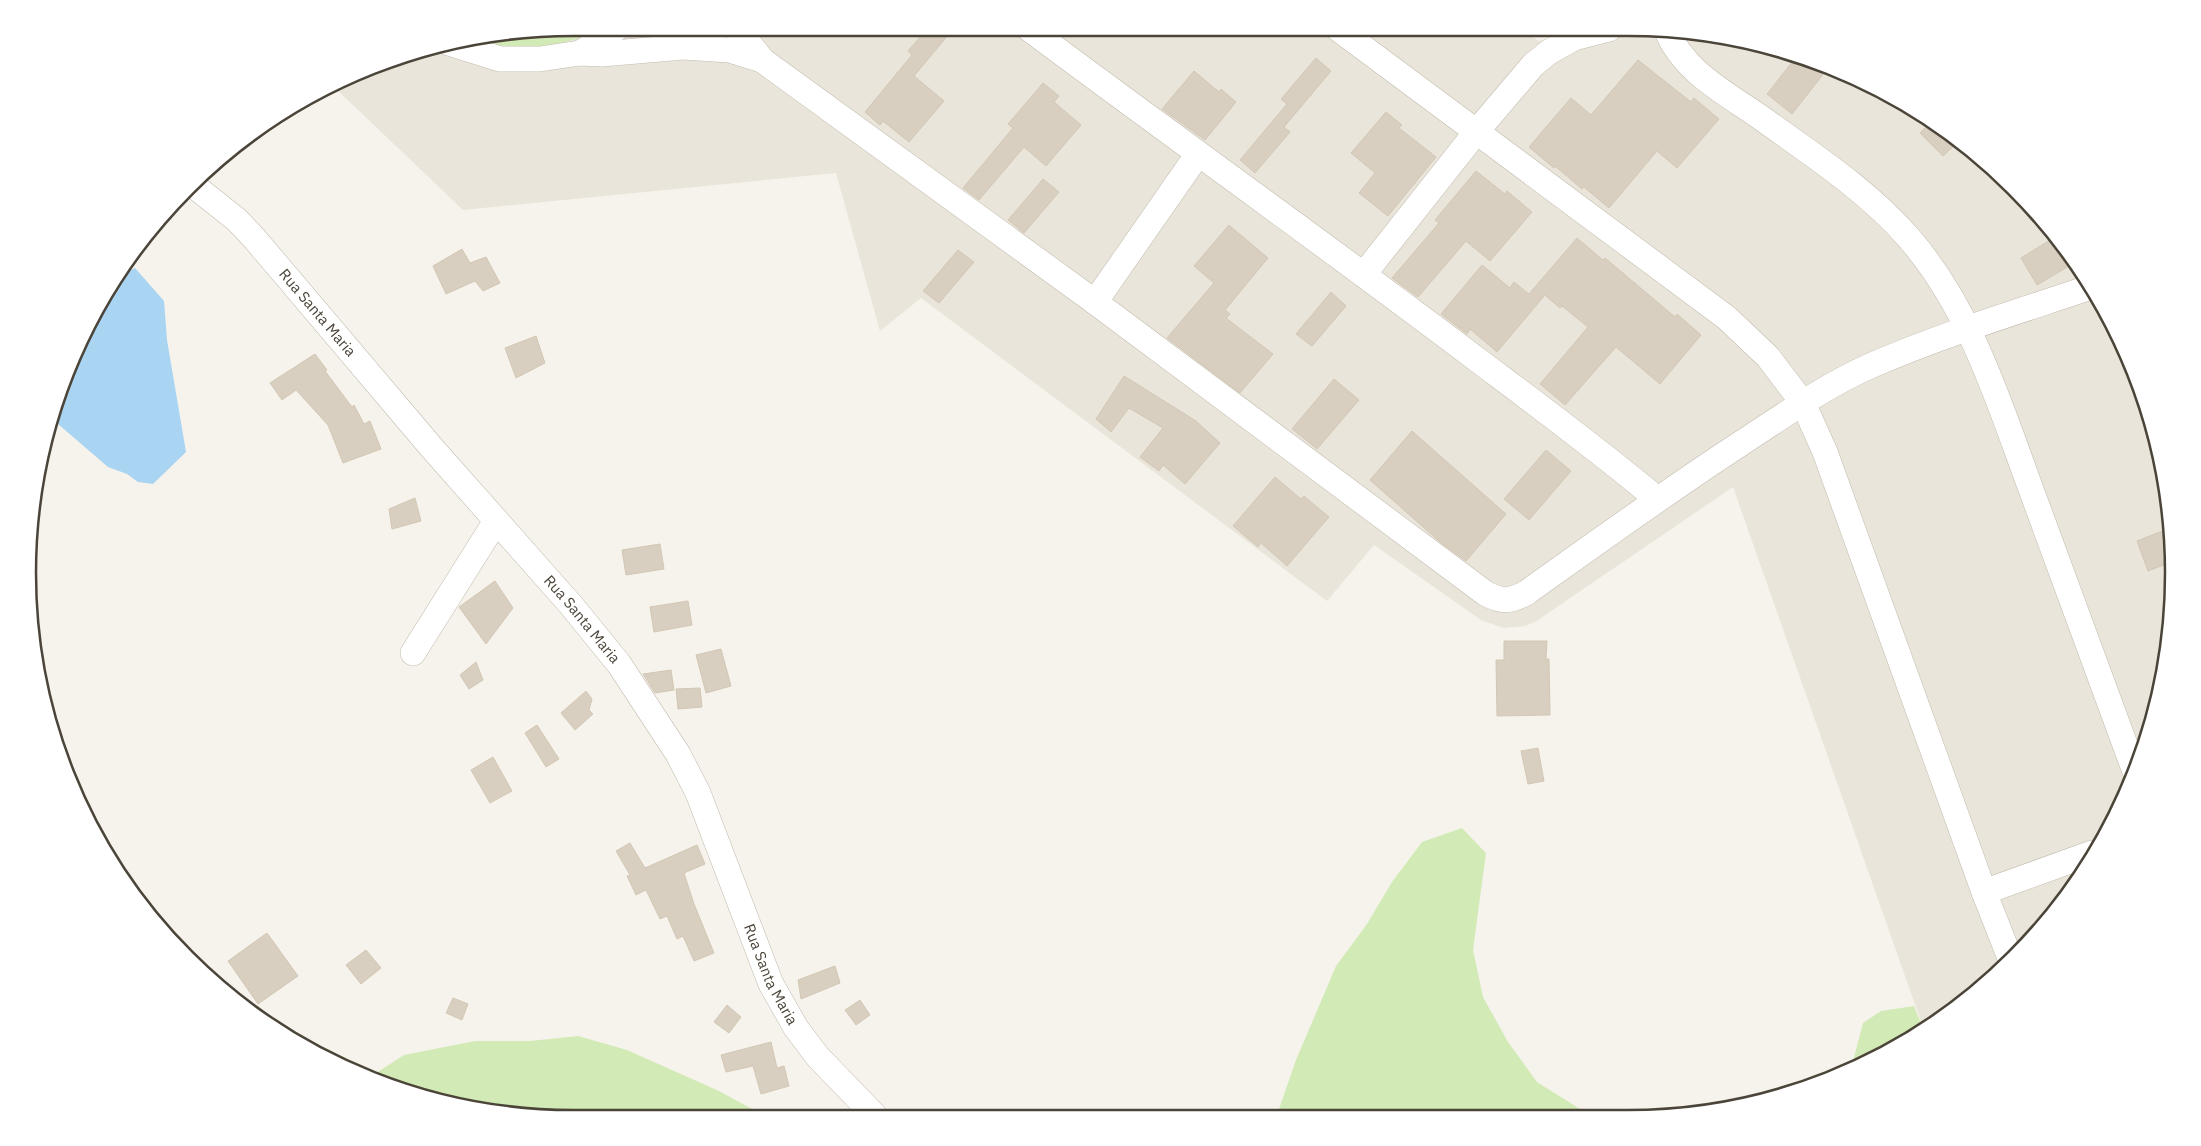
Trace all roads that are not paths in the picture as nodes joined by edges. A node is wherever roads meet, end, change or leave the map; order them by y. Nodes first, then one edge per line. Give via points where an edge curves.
1 (605, 36) edge
2 (743, 36) edge
3 (1039, 36) edge
4 (1348, 36) edge
5 (1582, 36) edge
6 (1669, 38) edge
7 (464, 48) edge
8 (580, 53) junction
9 (762, 60) junction
10 (1477, 131) junction
11 (1198, 154) junction
12 (198, 189) edge
13 (1364, 274) junction
14 (2083, 290) edge
15 (1095, 302) junction
16 (1968, 329) junction
17 (1803, 402) junction
18 (1657, 499) junction
19 (496, 521) junction
20 (413, 652) dead end
21 (2131, 760) edge
22 (2083, 856) edge
23 (1984, 892) junction
24 (2008, 953) edge
25 (869, 1110) edge

1 - 8 street
2 - 9 street
3 - 11 street
4 - 10 street
5 - 10 street via 1549,52 1533,65
6 - 16 street via 1692,69 1840,175 1897,226 1946,287
7 - 8 street via 500,59 540,59
8 - 9 street via 711,48 738,51
9 - 15 street
10 - 13 street
10 - 17 street via 1727,318 1768,357
11 - 13 street
11 - 15 street
12 - 19 street, Rua Santa Maria via 254,238
13 - 18 street via 1611,460
14 - 16 street
15 - 18 street via 1496,599 1512,600 1526,593
16 - 17 street via 1870,366
16 - 21 street via 1992,384
17 - 18 street
17 - 23 street via 1826,452
19 - 20 street
19 - 25 street, Rua Santa Maria via 619,664 678,754 698,793 769,977 796,1028 818,1057
22 - 23 street
23 - 24 street

